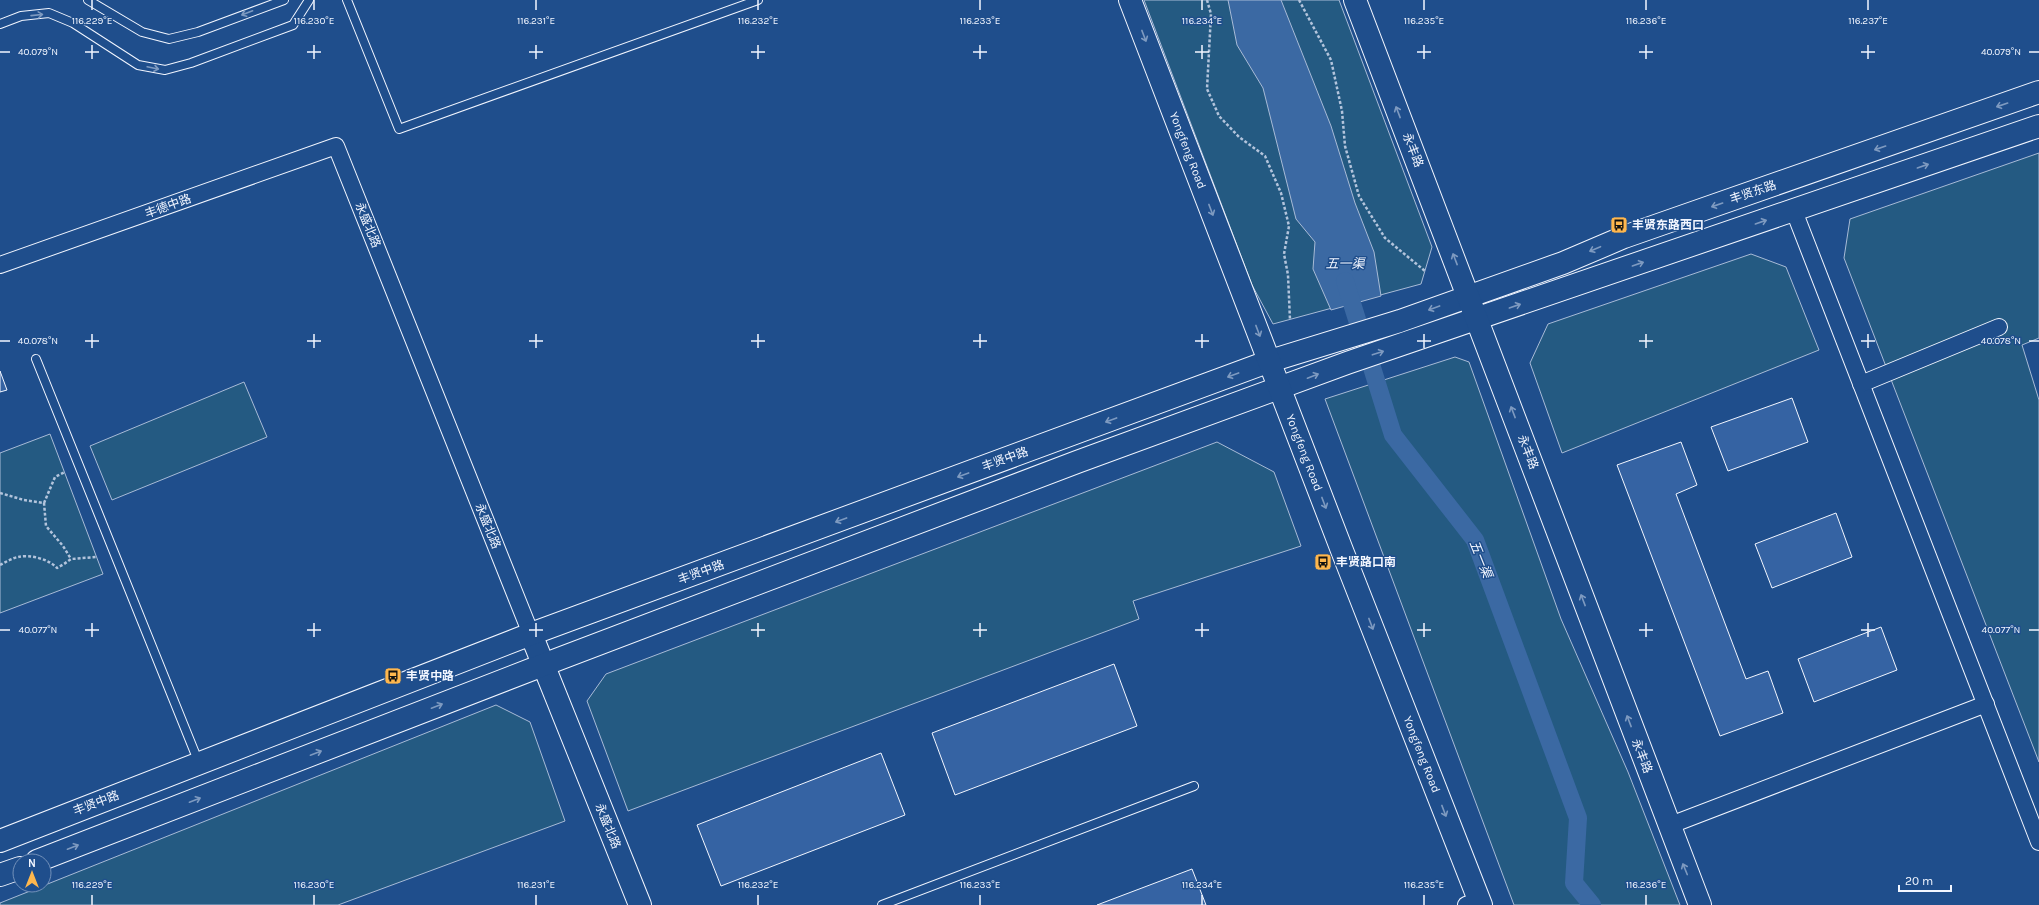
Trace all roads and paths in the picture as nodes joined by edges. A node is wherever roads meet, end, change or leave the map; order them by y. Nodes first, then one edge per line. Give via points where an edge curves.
1 (88, 0) edge
2 (284, 0) edge
3 (309, 0) edge
4 (347, 0) edge
5 (758, 0) edge
6 (1130, 0) edge
7 (1207, 0) edge
8 (1299, 0) edge
9 (1355, 0) edge
10 (0, 24) edge
11 (2039, 92) edge
12 (2039, 126) edge
13 (336, 146) joint
14 (1794, 211) junction
15 (0, 266) edge
16 (1425, 271) dead end
17 (1469, 296) junction
18 (1478, 318) junction
19 (1290, 320) dead end
20 (1400, 321) joint
21 (1999, 327) dead end
22 (36, 359) dead end
23 (1270, 361) junction
24 (1861, 384) junction
25 (1280, 388) junction
26 (64, 472) dead end
27 (0, 493) edge
28 (44, 503) junction
29 (96, 557) dead end
30 (71, 558) junction
31 (0, 565) edge
32 (531, 634) junction
33 (543, 665) junction
34 (1986, 704) junction
35 (199, 763) junction
36 (1194, 786) dead end
37 (1668, 826) junction
38 (0, 841) edge
39 (2039, 842) edge
40 (52, 855) edge
41 (12, 871) edge
42 (0, 875) edge
43 (1476, 903) edge
44 (640, 905) edge
45 (882, 905) edge
46 (1700, 905) edge

2 -> 1 lane via 198,32 169,39 142,32
10 -> 3 lane via 21,16 49,13 73,23 138,65 165,70 191,63 293,25
4 - 5 lane via 399,129
6 -> 23 street, Yongfeng Road
7 - 19 path via 1211,14 1207,89 1219,116 1239,137 1265,156 1281,193 1289,226 1284,254 1288,275
8 - 16 path via 1331,60 1342,111 1345,146 1359,196 1386,238
17 -> 9 street, 永丰路
11 -> 17 street, 丰贤东路 via 1624,238 1563,263
14 -> 12 street
13 - 15 street, 丰德中路
13 - 32 street, 永盛北路
18 -> 14 street
14 - 24 street
17 - 18 street, 永丰路
17 -> 20 street, 丰贤东路
25 -> 18 street
37 -> 18 street, 永丰路
20 - 23 street, 丰贤中路
21 - 24 street
22 - 35 lane
23 - 25 street, Yongfeng Road
23 -> 32 street, 丰贤中路
24 - 34 street
25 - 33 street via 1069,465
25 -> 43 street, Yongfeng Road
26 - 28 path via 55,477
27 - 28 path
28 - 30 path via 46,526
29 - 30 path
30 - 31 path via 56,568 52,562 43,559 19,556
32 - 33 street, 永盛北路
32 - 35 street, 丰贤中路
40 -> 33 street
33 - 44 street, 永盛北路
34 - 37 street
34 - 39 street
35 - 38 street, 丰贤中路
36 - 45 lane
46 -> 37 street, 永丰路
41 - 42 street

